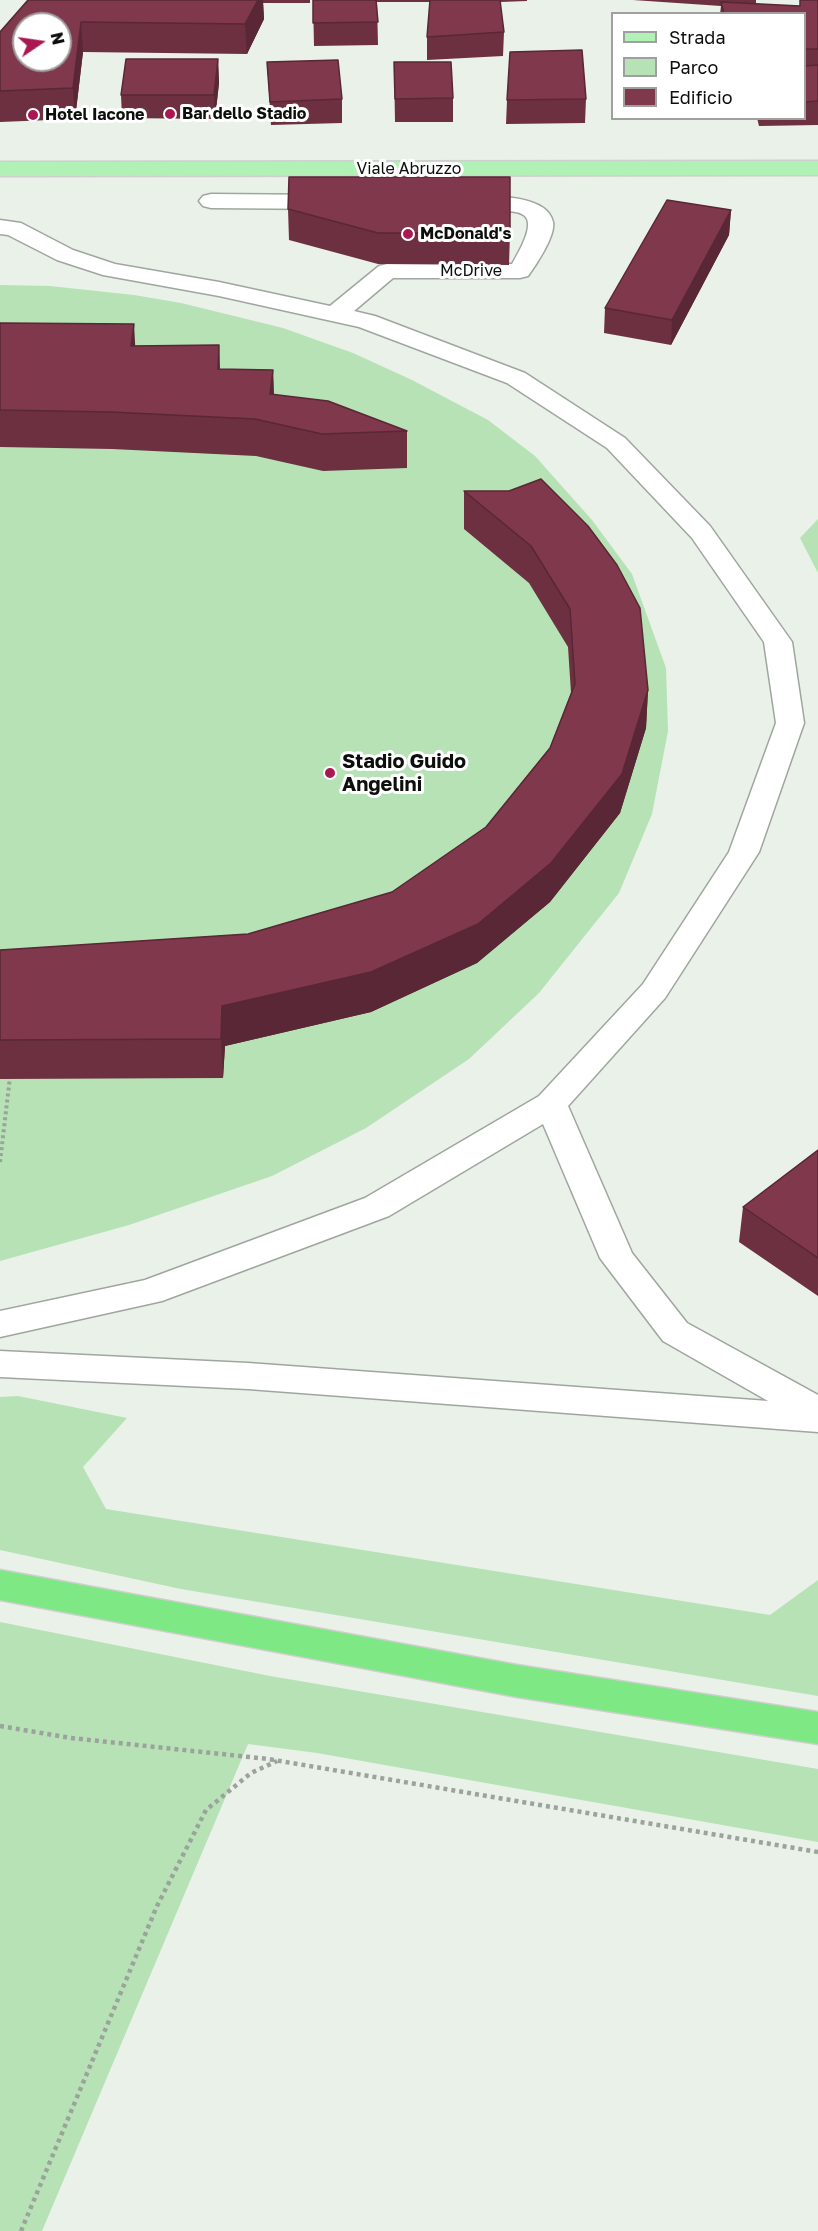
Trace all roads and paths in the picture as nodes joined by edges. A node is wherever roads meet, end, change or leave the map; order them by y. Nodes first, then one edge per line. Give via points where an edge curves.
1 (818, 168) edge
2 (0, 169) edge
3 (211, 201) dead end
4 (358, 202) edge
5 (441, 202) edge
6 (0, 227) edge
7 (335, 314) junction
8 (11, 1071) edge
9 (551, 1104) junction
10 (0, 1162) edge
11 (0, 1324) edge
12 (0, 1364) edge
13 (818, 1412) edge
14 (818, 1418) edge
15 (0, 1585) edge
16 (0, 1726) edge
17 (818, 1728) edge
18 (278, 1761) junction
19 (818, 1852) edge
20 (21, 2231) edge

1 - 2 main road, Viale Abruzzo
3 - 4 street
5 - 7 street, McDrive via 513,203 531,210 542,223 541,232 520,271 387,271
6 - 7 street via 13,228 65,255 111,270
7 - 9 street via 366,321 516,378 616,443 701,532 778,642 790,723 744,852 654,991
8 - 10 path
9 - 11 street via 377,1207 150,1292
9 - 13 street via 617,1258 675,1332
12 - 14 street via 248,1376
15 - 17 highway via 517,1681
16 - 18 path via 71,1738
18 - 19 path
18 - 20 path via 251,1773 206,1810 157,1906

